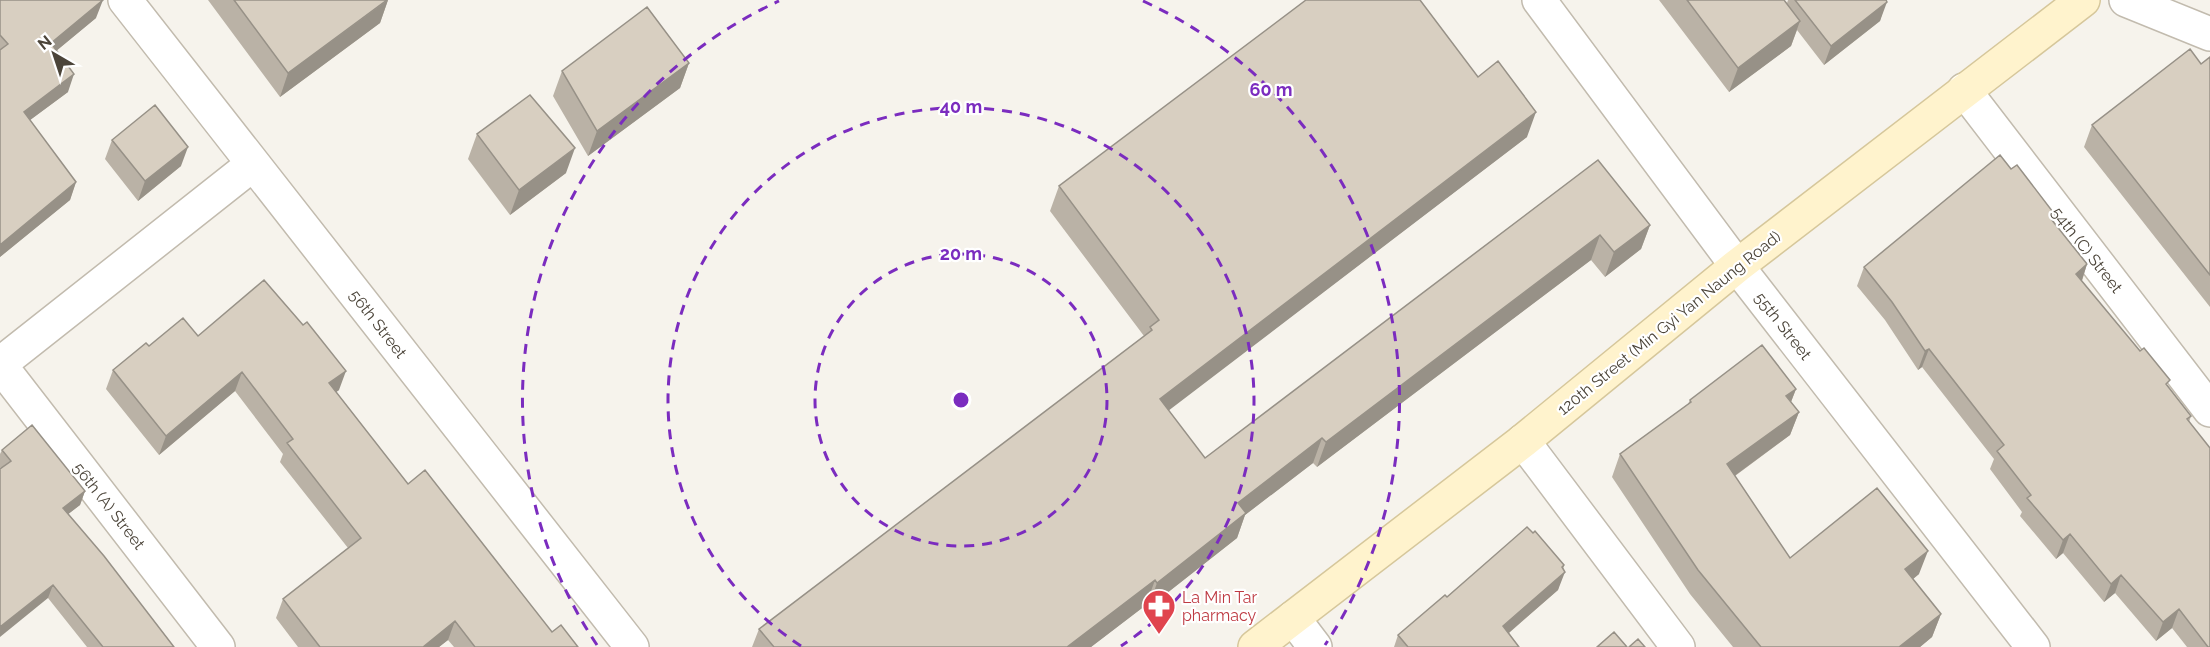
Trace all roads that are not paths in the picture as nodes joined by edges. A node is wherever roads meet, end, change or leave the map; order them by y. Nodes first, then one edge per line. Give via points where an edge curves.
1 (125, 0) edge
2 (1539, 0) edge
3 (2083, 0) edge
4 (2126, 0) edge
5 (2210, 34) edge
6 (1964, 90) junction
7 (252, 165) junction
8 (1737, 266) junction
9 (0, 365) edge
10 (2210, 410) edge
11 (1524, 441) junction
12 (1293, 618) junction
13 (218, 647) edge
14 (632, 647) edge
15 (1255, 647) edge
16 (1315, 647) edge
17 (1678, 647) edge
18 (2033, 647) edge

1 - 7 street, 56th Street
2 - 8 street, 55th Street
3 - 6 main road, 120th Street (Min Gyi Yan Naung Road)
4 - 5 street
6 - 8 main road, 120th Street (Min Gyi Yan Naung Road)
6 - 10 street, 54th (C) Street
7 - 9 street
7 - 14 street, 56th Street
8 - 11 main road, 120th Street (Min Gyi Yan Naung Road)
8 - 18 street, 55th Street
9 - 13 street, 56th (A) Street
11 - 12 main road, 120th Street (Min Gyi Yan Naung Road)
11 - 17 street
12 - 15 main road, 120th Street (Min Gyi Yan Naung Road)
12 - 16 street

